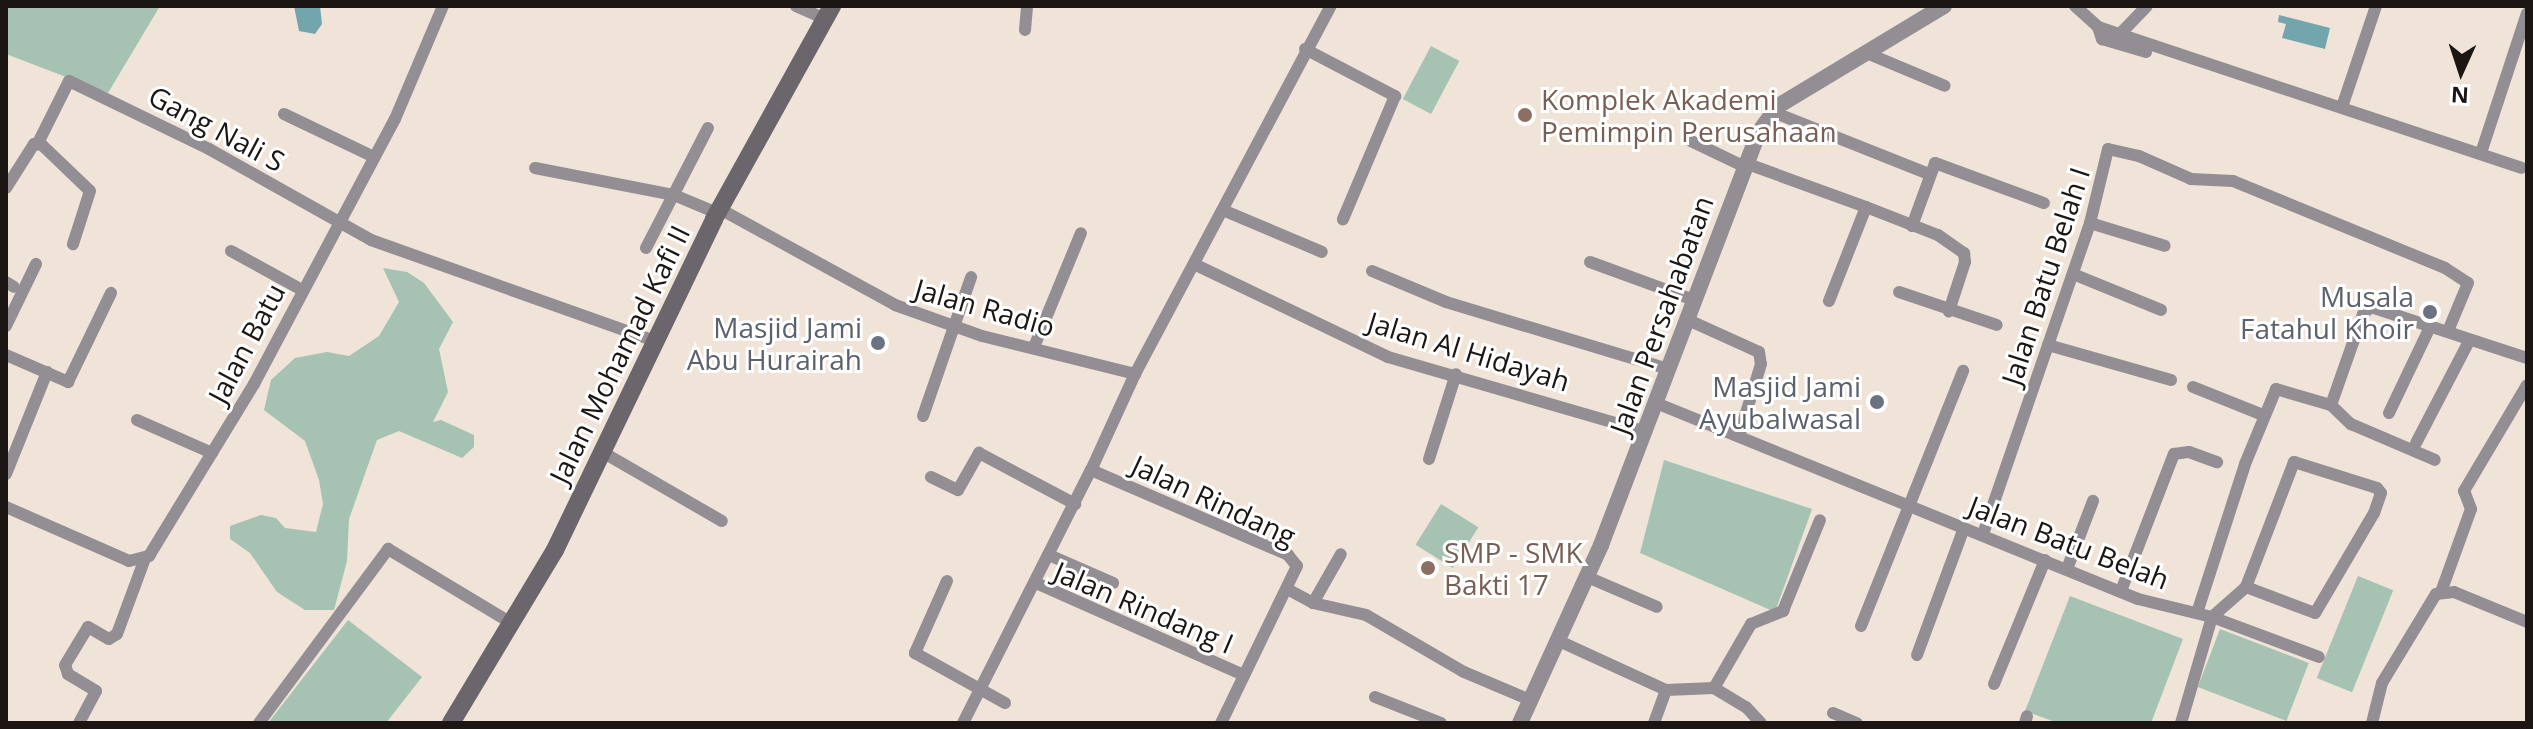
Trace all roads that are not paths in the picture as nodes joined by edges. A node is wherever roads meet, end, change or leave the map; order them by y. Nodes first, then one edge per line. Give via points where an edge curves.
1 (443, 6) edge
2 (1027, 6) edge
3 (1331, 6) edge
4 (1944, 6) edge
5 (2075, 6) edge
6 (2147, 6) edge
7 (2376, 6) edge
8 (2519, 6) edge
9 (799, 7) edge
10 (2527, 11) edge
11 (825, 13) edge
12 (2098, 27) junction
13 (1025, 30) dead end
14 (2119, 35) junction
15 (2155, 47) junction
16 (1305, 49) junction
17 (1869, 54) junction
18 (1945, 86) dead end
19 (2342, 107) junction
20 (1773, 112) junction
21 (284, 114) dead end
22 (708, 128) dead end
23 (1691, 141) dead end
24 (38, 143) junction
25 (2481, 153) junction
26 (374, 157) junction
27 (1744, 164) junction
28 (535, 168) dead end
29 (2521, 168) dead end
30 (1929, 174) junction
31 (6, 188) edge
32 (674, 195) junction
33 (2044, 203) dead end
34 (1866, 207) junction
35 (715, 211) junction
36 (1225, 211) junction
37 (1343, 219) dead end
38 (2090, 223) junction
39 (338, 226) junction
40 (1912, 226) junction
41 (1081, 233) dead end
42 (73, 244) dead end
43 (2165, 246) dead end
44 (646, 248) dead end
45 (231, 251) dead end
46 (1322, 252) dead end
47 (1590, 262) dead end
48 (36, 264) dead end
49 (1196, 265) junction
50 (1372, 271) dead end
51 (2073, 274) junction
52 (971, 277) dead end
53 (300, 289) junction
54 (1899, 292) dead end
55 (111, 293) dead end
56 (1694, 300) junction
57 (1829, 301) dead end
58 (2161, 310) dead end
59 (1949, 311) junction
60 (1686, 319) junction
61 (951, 325) junction
62 (1997, 325) dead end
63 (6, 326) edge
64 (2430, 327) junction
65 (2448, 331) junction
66 (650, 339) junction
67 (2469, 341) junction
68 (1034, 347) junction
69 (2054, 347) junction
70 (6, 355) edge
71 (2527, 358) edge
72 (1668, 369) junction
73 (1963, 371) dead end
74 (47, 372) junction
75 (1135, 374) junction
76 (1456, 374) junction
77 (2171, 380) dead end
78 (2527, 385) edge
79 (2193, 387) dead end
80 (1656, 403) junction
81 (2331, 405) junction
82 (2389, 413) dead end
83 (2263, 415) junction
84 (923, 416) dead end
85 (137, 420) dead end
86 (1646, 432) junction
87 (1739, 436) junction
88 (2416, 443) dead end
89 (212, 453) junction
90 (604, 453) junction
91 (1429, 459) dead end
92 (2435, 460) dead end
93 (2217, 462) dead end
94 (1091, 470) junction
95 (6, 474) edge
96 (931, 477) dead end
97 (2093, 501) dead end
98 (1075, 504) junction
99 (1908, 504) junction
100 (6, 507) edge
101 (1820, 520) dead end
102 (722, 521) dead end
103 (1964, 528) junction
104 (1983, 534) junction
105 (1341, 554) dead end
106 (1049, 555) junction
107 (2045, 560) junction
108 (144, 561) junction
109 (2067, 569) junction
110 (1585, 576) junction
111 (947, 581) dead end
112 (1036, 583) junction
113 (1113, 583) dead end
114 (2246, 587) junction
115 (1289, 590) junction
116 (2121, 591) junction
117 (2441, 592) junction
118 (1313, 603) junction
119 (1657, 607) dead end
120 (2197, 613) junction
121 (2212, 617) junction
122 (507, 619) junction
123 (2527, 622) edge
124 (1861, 626) dead end
125 (1559, 641) junction
126 (1917, 655) dead end
127 (2319, 657) dead end
128 (1244, 675) junction
129 (1994, 684) dead end
130 (1714, 688) junction
131 (1666, 690) junction
132 (984, 691) junction
133 (1375, 697) dead end
134 (1530, 700) junction
135 (1005, 703) dead end
136 (1833, 713) dead end
137 (79, 723) edge
138 (259, 723) edge
139 (451, 723) edge
140 (963, 723) edge
141 (1221, 723) edge
142 (1441, 723) edge
143 (1520, 723) edge
144 (1654, 723) edge
145 (1761, 723) edge
146 (1857, 723) edge
147 (2181, 723) edge
148 (2372, 723) edge

1 - 26 street, Jalan Batu via 426,56
2 - 13 street
3 - 16 street
4 - 17 street
5 - 12 street
6 - 14 street
7 - 19 street
8 - 10 street
9 - 11 street
10 - 25 street
11 - 35 main road, Jalan Mohamad Kafi II
12 - 14 street
12 - 15 street via 2102,39 2147,52
14 - 15 street
15 - 19 street
16 - 36 street
16 - 37 street via 1395,96
17 - 18 street
17 - 20 street
19 - 25 street
20 - 27 street, Jalan Persahabatan
20 - 30 street
21 - 26 street
22 - 32 street
23 - 27 street
24 - 31 street
24 - 39 street, Gang Nali S via 69,81 209,149
24 - 42 street via 90,191
25 - 29 street
26 - 39 street, Jalan Batu
27 - 34 street
27 - 56 street, Jalan Persahabatan
28 - 32 street, Jalan Radio
30 - 33 street via 1938,162
30 - 40 street
32 - 35 street, Jalan Radio
32 - 44 street
34 - 40 street
34 - 57 street
35 - 61 street, Jalan Radio via 895,305
35 - 66 main road, Jalan Mohamad Kafi II
36 - 46 street
36 - 49 street
38 - 43 street
38 - 51 street, Jalan Batu Belah I
38 - 65 street, Jalan Batu Belah I via 2108,149 2191,179 2233,181 2463,278 2468,289
39 - 53 street, Jalan Batu
39 - 66 street, Gang Nali S
40 - 59 street via 1957,244 1964,253 1963,273
41 - 68 street
45 - 53 street
47 - 56 street
48 - 63 street
49 - 75 street
49 - 76 street, Jalan Al Hidayah via 1388,357
50 - 72 street via 1446,302
51 - 58 street
51 - 69 street, Jalan Batu Belah I
52 - 61 street
53 - 89 street, Jalan Batu via 254,384
54 - 59 street
55 - 74 street via 68,382
56 - 60 street, Jalan Persahabatan
59 - 62 street
60 - 72 street, Jalan Persahabatan
60 - 87 street via 1759,352 1761,364
61 - 68 street, Jalan Radio
61 - 84 street
64 - 65 street
64 - 81 street via 2367,309
64 - 82 street
65 - 67 street
66 - 90 main road, Jalan Mohamad Kafi II
67 - 71 street
67 - 88 street
68 - 75 street, Jalan Radio
69 - 77 street
69 - 104 street, Jalan Batu Belah I
70 - 74 street
72 - 80 street, Jalan Persahabatan
73 - 99 street
74 - 95 street
75 - 94 street, Jalan Rindang
76 - 86 street, Jalan Al Hidayah
76 - 91 street
78 - 117 street via 2464,491 2471,509
79 - 83 street
80 - 86 street, Jalan Persahabatan
80 - 87 street, Jalan Batu Belah
81 - 83 street via 2281,388
81 - 92 street via 2351,424
83 - 120 street
85 - 89 street
86 - 110 street, Jalan Persahabatan
87 - 99 street, Jalan Batu Belah
89 - 108 street, Jalan Batu
90 - 102 street
90 - 122 main road, Jalan Mohamad Kafi II
93 - 116 street via 2189,452 2174,454
94 - 98 street
94 - 115 street, Jalan Rindang via 1288,555 1297,566
96 - 98 street via 958,490 979,453
97 - 109 street
98 - 106 street
99 - 103 street, Jalan Batu Belah
99 - 124 street
100 - 108 street via 129,561
101 - 130 street via 1783,611 1751,624
103 - 104 street, Jalan Batu Belah
103 - 126 street
104 - 107 street, Jalan Batu Belah
105 - 118 street
106 - 112 street
106 - 113 street
107 - 109 street, Jalan Batu Belah
107 - 129 street
108 - 137 street, Jalan Batu via 117,634 109,639 88,627 65,665 68,674 96,691
109 - 116 street, Jalan Batu Belah
110 - 119 street
110 - 125 street, Jalan Persahabatan
111 - 132 street via 915,653
112 - 128 street, Jalan Rindang I
112 - 132 street, Jalan Rindang I
114 - 114 street via 2315,613 2381,493 2294,462
114 - 121 street
115 - 118 street
115 - 128 street, Jalan Rindang
116 - 120 street, Jalan Batu Belah
117 - 123 street
117 - 148 street via 2388,671
118 - 134 street via 1366,615 1464,672
120 - 121 street, Jalan Batu Belah
121 - 127 street, Jalan Batu Belah
121 - 147 street
122 - 138 street via 388,549
122 - 139 main road, Jalan Mohamad Kafi II
125 - 131 street
125 - 134 street, Jalan Persahabatan
128 - 141 street, Jalan Rindang
130 - 131 street
130 - 145 street
131 - 144 street
132 - 135 street
132 - 140 street, Jalan Rindang I
133 - 142 street
134 - 143 street, Jalan Persahabatan
136 - 146 street

